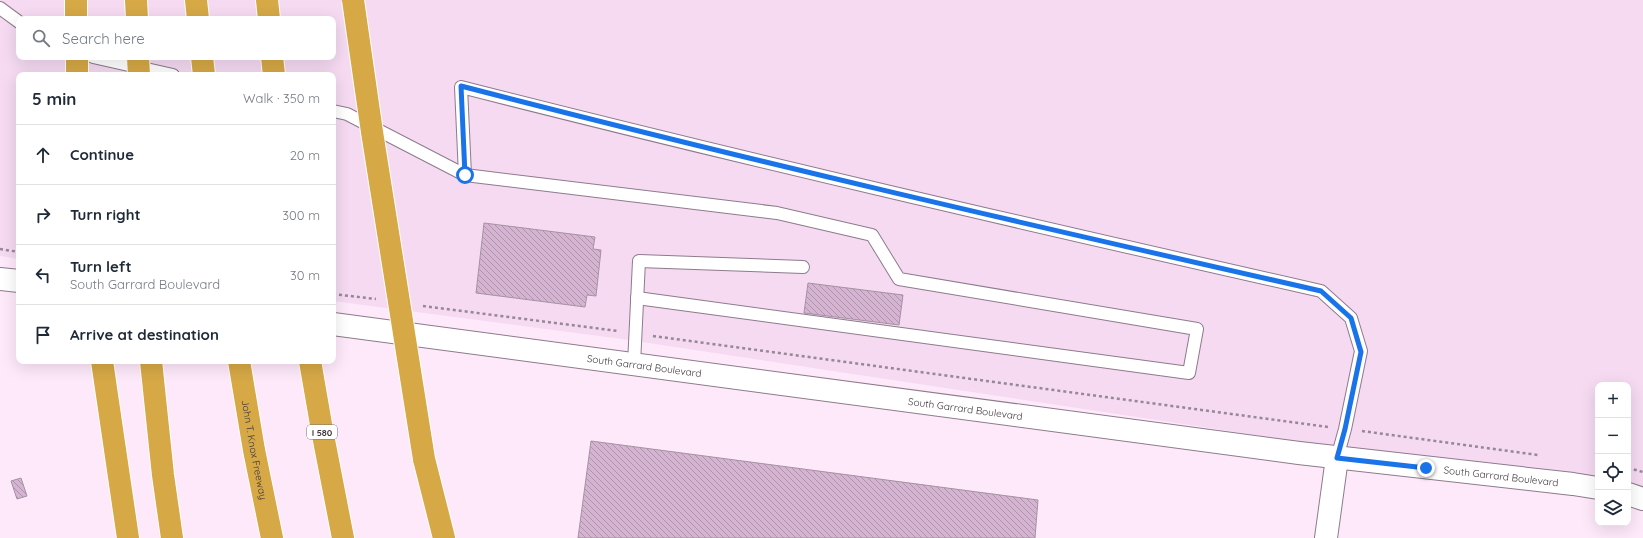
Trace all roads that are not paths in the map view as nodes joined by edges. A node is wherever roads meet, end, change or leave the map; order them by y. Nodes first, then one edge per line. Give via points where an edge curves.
1 (76, 0) edge
2 (136, 0) edge
3 (196, 0) edge
4 (266, 0) edge
5 (353, 0) edge
6 (0, 8) edge
7 (76, 16) edge
8 (137, 16) edge
9 (198, 16) edge
10 (268, 16) edge
11 (16, 20) edge
12 (77, 60) edge
13 (106, 60) edge
14 (138, 60) edge
15 (202, 60) edge
16 (272, 60) edge
17 (77, 72) edge
18 (139, 72) edge
19 (160, 72) edge
20 (204, 72) edge
21 (274, 72) edge
22 (336, 112) edge
23 (465, 175) junction
24 (803, 267) dead end
25 (0, 279) edge
26 (16, 282) edge
27 (637, 298) junction
28 (336, 324) edge
29 (102, 364) edge
30 (151, 364) edge
31 (240, 364) edge
32 (311, 364) edge
33 (634, 364) junction
34 (1337, 458) junction
35 (424, 459) junction
36 (1595, 488) edge
37 (1631, 495) edge
38 (1643, 499) edge
39 (128, 538) edge
40 (172, 538) edge
41 (272, 538) edge
42 (343, 538) edge
43 (432, 538) edge
44 (444, 538) edge
45 (1326, 538) edge

1 - 7 highway
2 - 8 highway
3 - 9 highway
4 - 10 highway
5 - 35 highway, bridge
6 - 11 lane
12 - 17 highway
13 - 19 lane
14 - 18 highway, bridge
15 - 20 highway
16 - 21 highway
22 - 23 lane via 347,114
23 - 27 lane via 777,213 872,235 899,279 1197,329 1189,373
23 - 34 lane via 461,86 667,139 1321,291 1351,318 1361,352
24 - 27 lane via 639,261
25 - 26 street
27 - 33 lane
28 - 33 street, South Garrard Boulevard
29 - 39 highway
30 - 40 highway
31 - 41 highway, John T. Knox Freeway
32 - 42 highway, I 580
33 - 34 street, South Garrard Boulevard
34 - 36 street, South Garrard Boulevard
34 - 45 street
35 - 43 highway
35 - 44 highway
37 - 38 street

